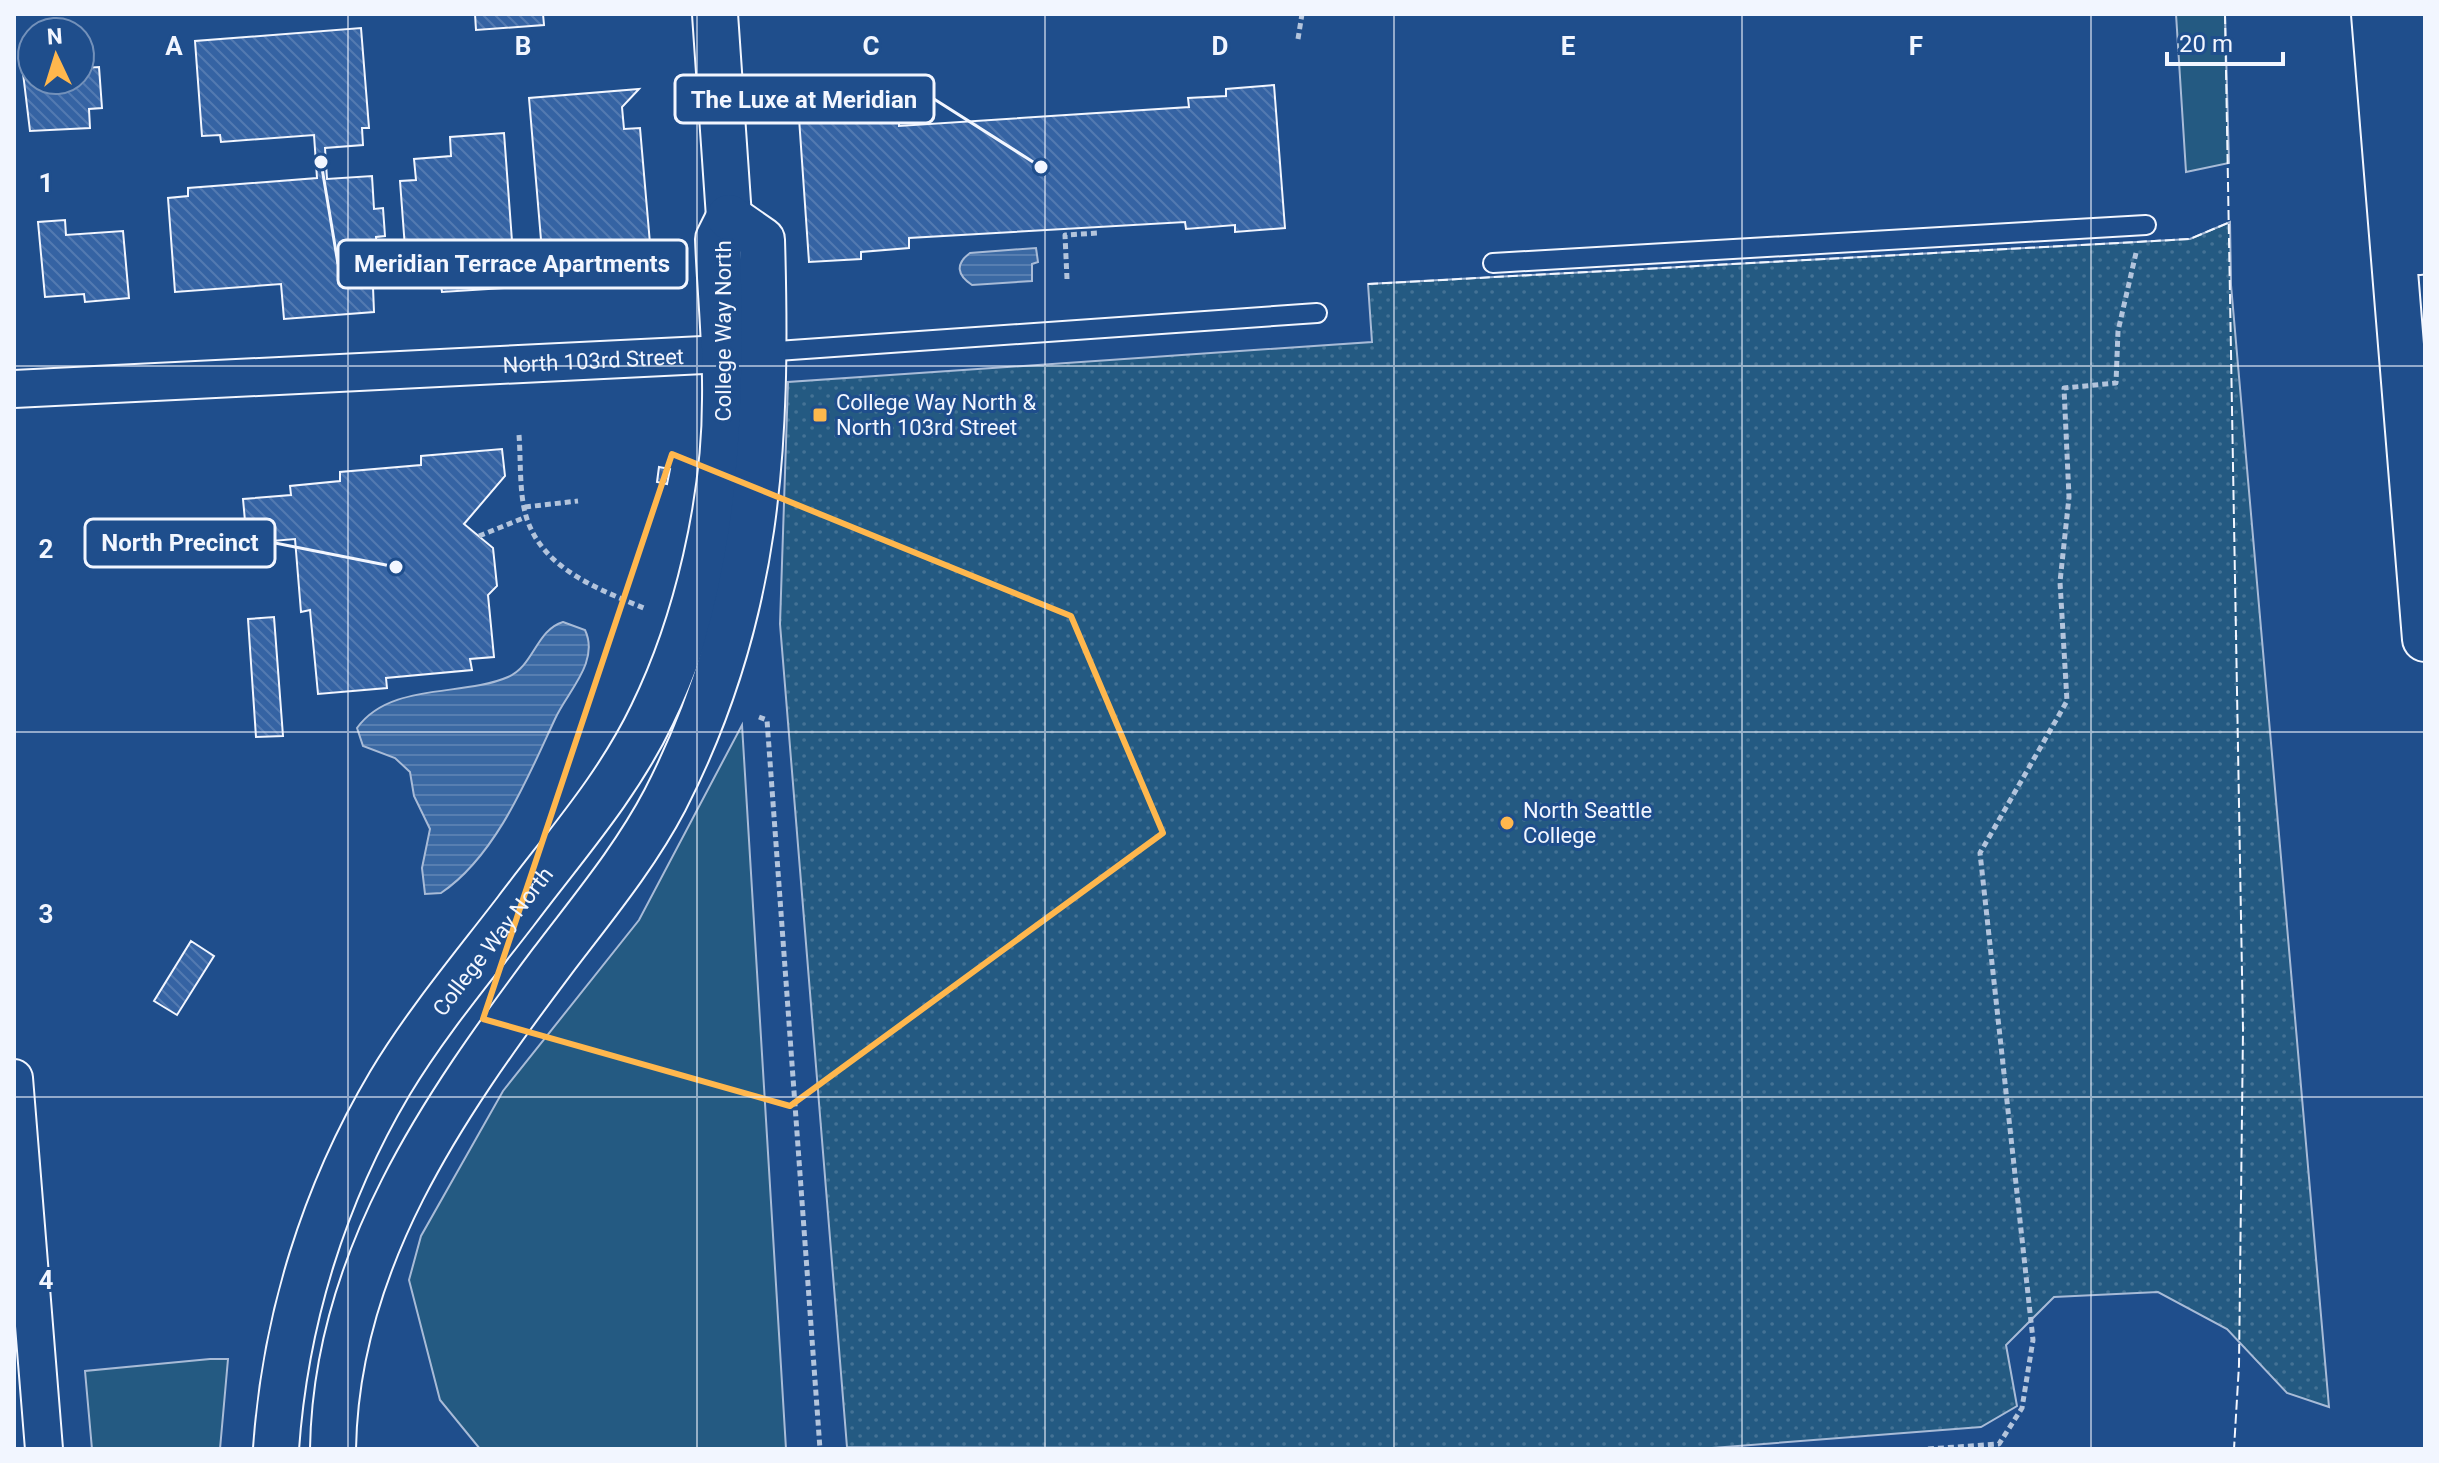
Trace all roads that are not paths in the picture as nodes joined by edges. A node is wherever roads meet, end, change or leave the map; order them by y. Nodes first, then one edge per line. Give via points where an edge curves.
1 (715, 14) edge
2 (2374, 14) edge
3 (2416, 14) edge
4 (2146, 225) dead end
5 (1493, 263) dead end
6 (1317, 313) dead end
7 (744, 353) junction
8 (14, 389) edge
9 (2425, 598) edge
10 (2425, 639) edge
11 (14, 1078) edge
12 (44, 1449) edge
13 (276, 1449) edge
14 (333, 1449) edge

1 - 7 main road, College Way North via 729,217 718,239
2 - 10 main road
3 - 9 main road
4 - 5 lane
6 - 7 lane, North 103rd Street
7 - 8 street, North 103rd Street
7 - 13 main road, College Way North via 725,398 714,516 701,581 654,711 601,803 409,1054 362,1134 316,1245 299,1302
7 - 14 main road, College Way North via 758,495 733,628 710,700 636,850 473,1067 416,1161 371,1255 354,1308 340,1365
11 - 12 street

